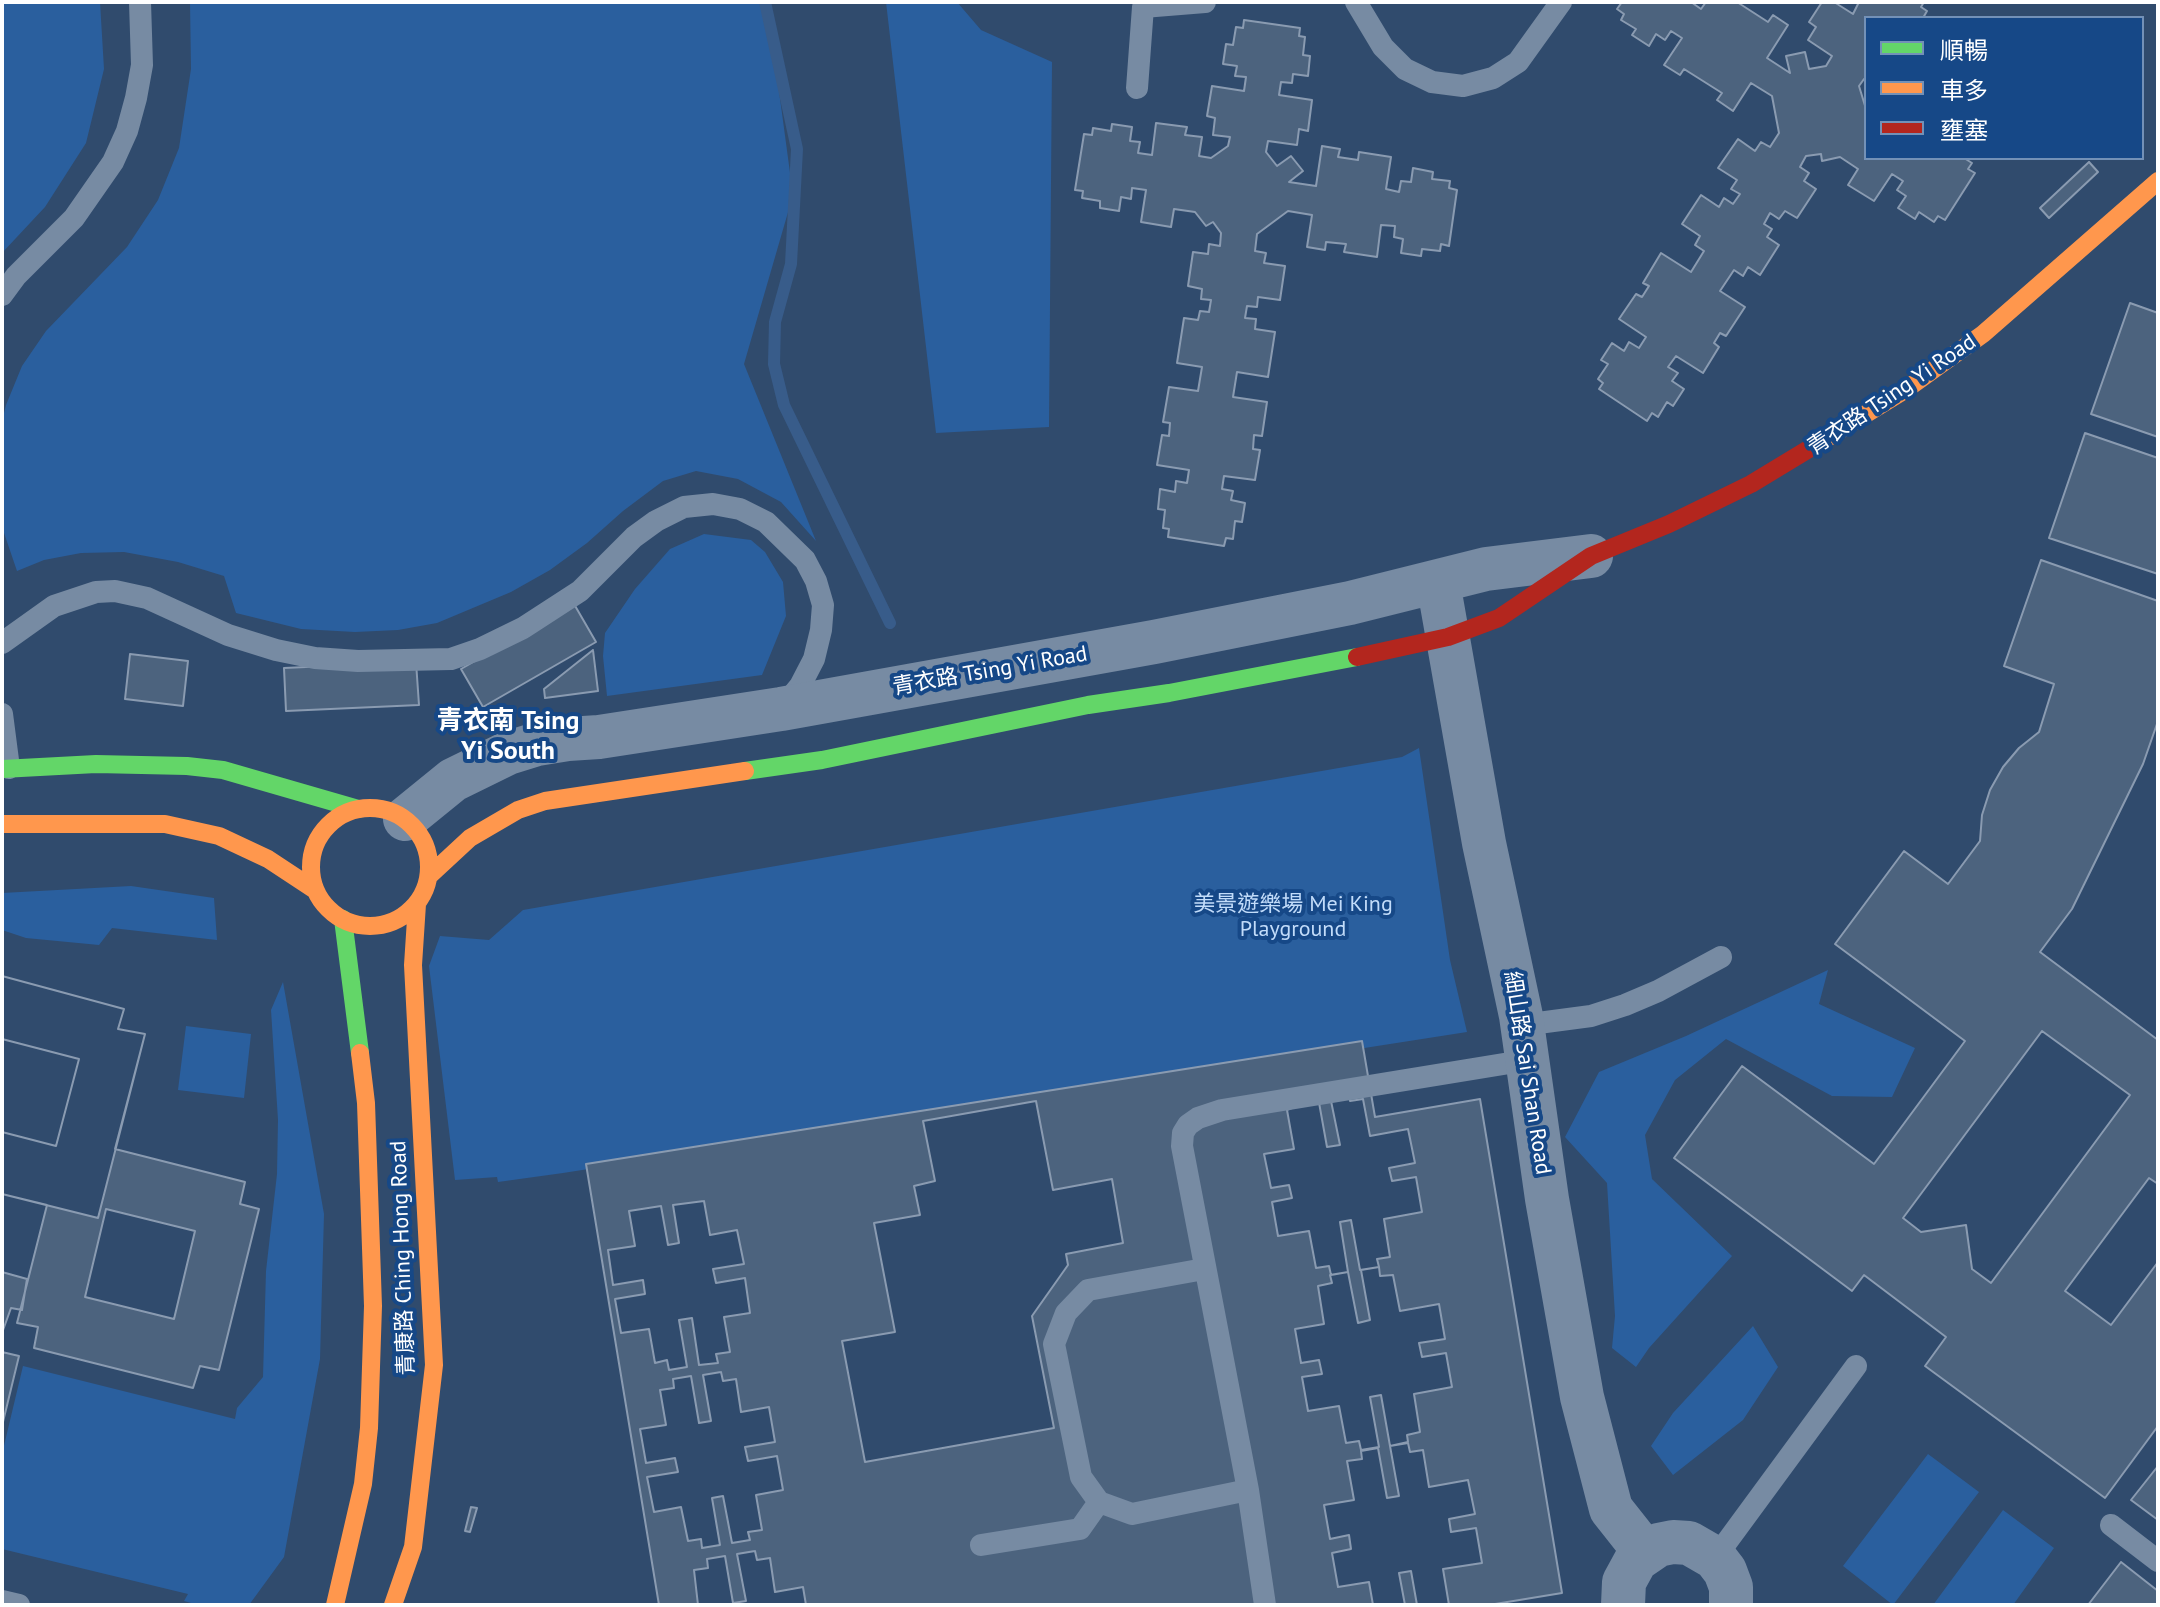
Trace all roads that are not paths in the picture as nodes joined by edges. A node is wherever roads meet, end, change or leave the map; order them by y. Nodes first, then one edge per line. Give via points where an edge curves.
1 (140, 2) edge
2 (1205, 2) edge
3 (1356, 2) edge
4 (1561, 2) edge
5 (1137, 88) dead end
6 (2158, 181) edge
7 (2, 295) edge
8 (1591, 556) junction
9 (1439, 582) junction
10 (1448, 637) junction
11 (2, 643) edge
12 (781, 709) junction
13 (2, 714) edge
14 (6, 768) edge
15 (358, 809) junction
16 (405, 819) junction
17 (2, 824) edge
18 (429, 876) junction
19 (315, 890) junction
20 (417, 904) junction
21 (343, 919) junction
22 (1721, 957) dead end
23 (1525, 1042) junction
24 (1204, 1269) junction
25 (1856, 1366) dead end
26 (1248, 1490) junction
27 (1099, 1502) junction
28 (2111, 1525) dead end
29 (981, 1545) dead end
30 (1645, 1552) junction
31 (1715, 1558) junction
32 (2158, 1561) edge
33 (2, 1601) edge
34 (19, 1605) edge
35 (335, 1605) edge
36 (393, 1605) edge
37 (1265, 1605) edge
38 (1623, 1605) edge
39 (1731, 1605) edge

1 - 7 lane via 142,65 127,131 113,162 74,218
2 - 5 lane via 1143,7
3 - 4 lane via 1383,47 1405,69 1432,82 1463,86 1493,78 1518,62
6 - 8 main road, 青衣路 Tsing Yi Road via 1983,334 1908,388 1751,484
8 - 9 street, 青衣路 Tsing Yi Road via 1486,569
8 - 10 main road, 青衣路 Tsing Yi Road via 1499,618
9 - 10 street, 細山路 Sai Shan Road
9 - 12 street, 青衣路 Tsing Yi Road via 1154,642
10 - 18 main road, 青衣路 Tsing Yi Road via 822,760 545,801 470,838
10 - 23 street, 細山路 Sai Shan Road
11 - 12 lane via 54,606 115,591 147,598 228,635 315,658 451,659 523,628 580,591 656,521 684,507 713,504 766,522 805,560 816,581 823,605 814,659
12 - 16 street, 青衣路 Tsing Yi Road via 568,739 508,753 453,780
13 - 14 lane
14 - 15 main road via 187,766 253,777
15 - 16 main road via 378,808
15 - 19 main road via 332,821 316,843 311,856
16 - 18 main road via 420,835
17 - 19 main road via 165,824 219,836
18 - 20 main road
19 - 21 main road
20 - 21 main road via 390,923 358,925
20 - 36 main road, 青康路 Ching Hong Road via 413,965 434,1365 413,1547
21 - 35 main road, 青康路 Ching Hong Road via 366,1103 373,1306 363,1484
22 - 23 lane via 1658,991
23 - 24 lane via 1237,1107 1188,1125 1182,1146
23 - 30 street, 細山路 Sai Shan Road via 1582,1397 1611,1509
24 - 26 lane
24 - 27 lane via 1088,1290 1066,1313 1054,1344 1081,1477
25 - 31 lane
26 - 27 lane via 1132,1514
26 - 37 lane
27 - 29 lane via 1080,1529
28 - 32 lane
30 - 31 street via 1658,1545 1689,1543
30 - 38 street via 1624,1582
31 - 39 street via 1731,1587
33 - 34 lane

